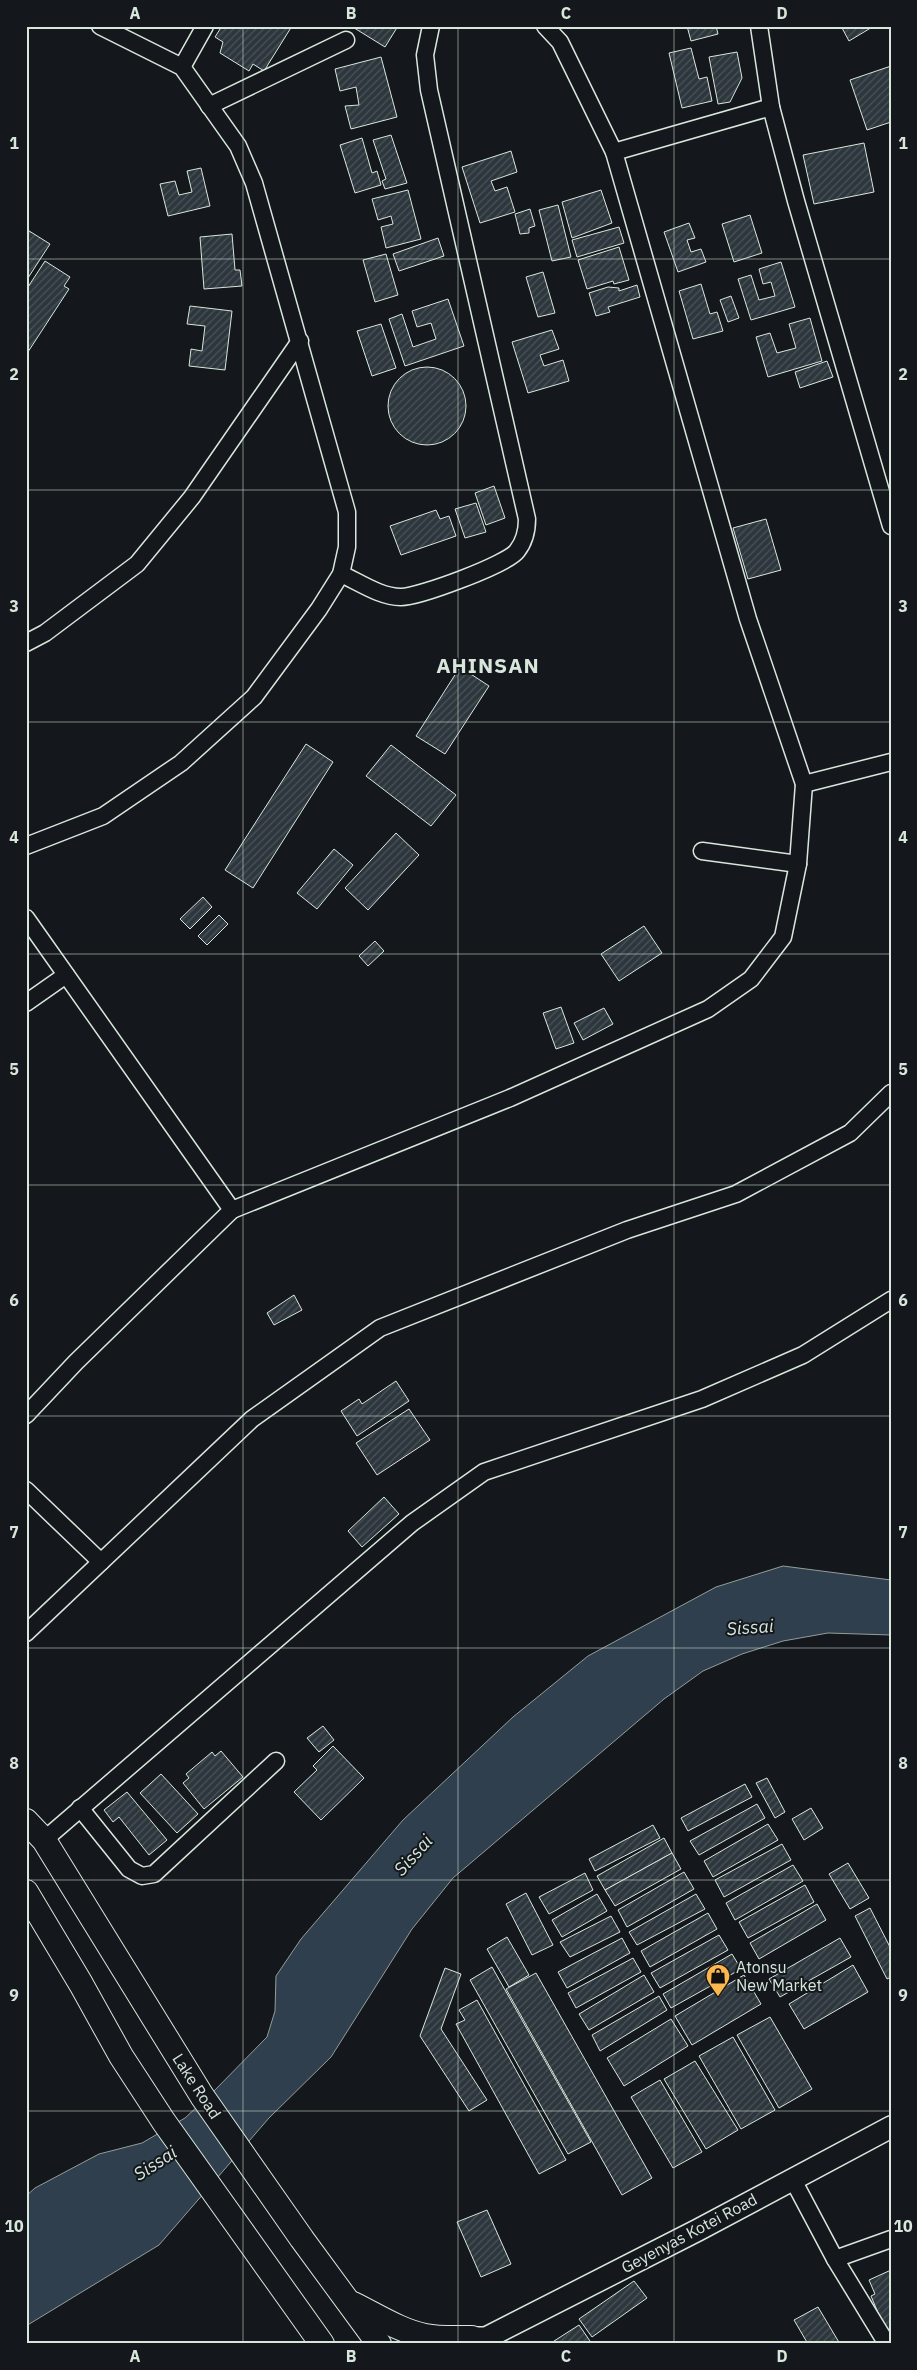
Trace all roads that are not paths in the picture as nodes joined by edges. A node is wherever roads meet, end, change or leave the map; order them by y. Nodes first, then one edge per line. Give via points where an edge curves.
1 (100, 26) edge
2 (205, 26) edge
3 (431, 26) edge
4 (545, 26) edge
5 (759, 26) edge
6 (346, 40) dead end
7 (182, 67) junction
8 (209, 106) junction
9 (772, 107) junction
10 (614, 152) junction
11 (300, 341) junction
12 (891, 526) edge
13 (341, 574) junction
14 (26, 643) edge
15 (891, 762) edge
16 (804, 784) junction
17 (26, 846) edge
18 (702, 851) dead end
19 (798, 864) junction
20 (26, 918) edge
21 (66, 975) junction
22 (26, 1003) edge
23 (891, 1094) edge
24 (232, 1210) junction
25 (891, 1300) edge
26 (26, 1415) edge
27 (26, 1490) edge
28 (101, 1562) junction
29 (26, 1633) edge
30 (276, 1761) dead end
31 (80, 1808) junction
32 (26, 1821) edge
33 (44, 1840) junction
34 (26, 1892) edge
35 (891, 2127) edge
36 (792, 2178) junction
37 (891, 2239) edge
38 (835, 2259) junction
39 (350, 2302) junction
40 (475, 2341) edge
41 (322, 2344) edge
42 (379, 2344) edge
43 (887, 2344) edge

1 - 7 street
2 - 7 street
3 - 13 street via 425,56 429,90 527,519 526,535 516,553 473,575 402,597 382,593
4 - 10 street via 560,42
5 - 9 street
6 - 8 street
7 - 8 street
8 - 11 street via 238,146 254,183
9 - 10 street
9 - 12 street via 796,201
10 - 16 street via 748,619
11 - 13 street via 347,512 347,547
11 - 14 street via 192,497 137,564 45,633
13 - 17 street via 254,697 181,763 103,816
15 - 16 street
16 - 19 street
18 - 19 street
19 - 24 street via 783,937 751,979 708,1009 510,1098
20 - 21 street
21 - 22 street
21 - 24 street
23 - 28 street via 850,1133 736,1194 627,1230 380,1328 252,1419
24 - 26 street
25 - 31 street via 803,1355 702,1398 484,1472 412,1523
27 - 28 street
28 - 29 street
30 - 31 street via 154,1874 142,1876 129,1869
31 - 33 street
32 - 33 main road, Lake Road
33 - 39 main road, Lake Road via 202,2096
34 - 41 main road via 121,2056 164,2122
35 - 36 street, Geyenyas Kotei Road
36 - 38 street
36 - 40 street, Geyenyas Kotei Road via 698,2230
37 - 38 street
38 - 43 street
39 - 40 main road via 422,2336
39 - 42 main road, Lake Road

